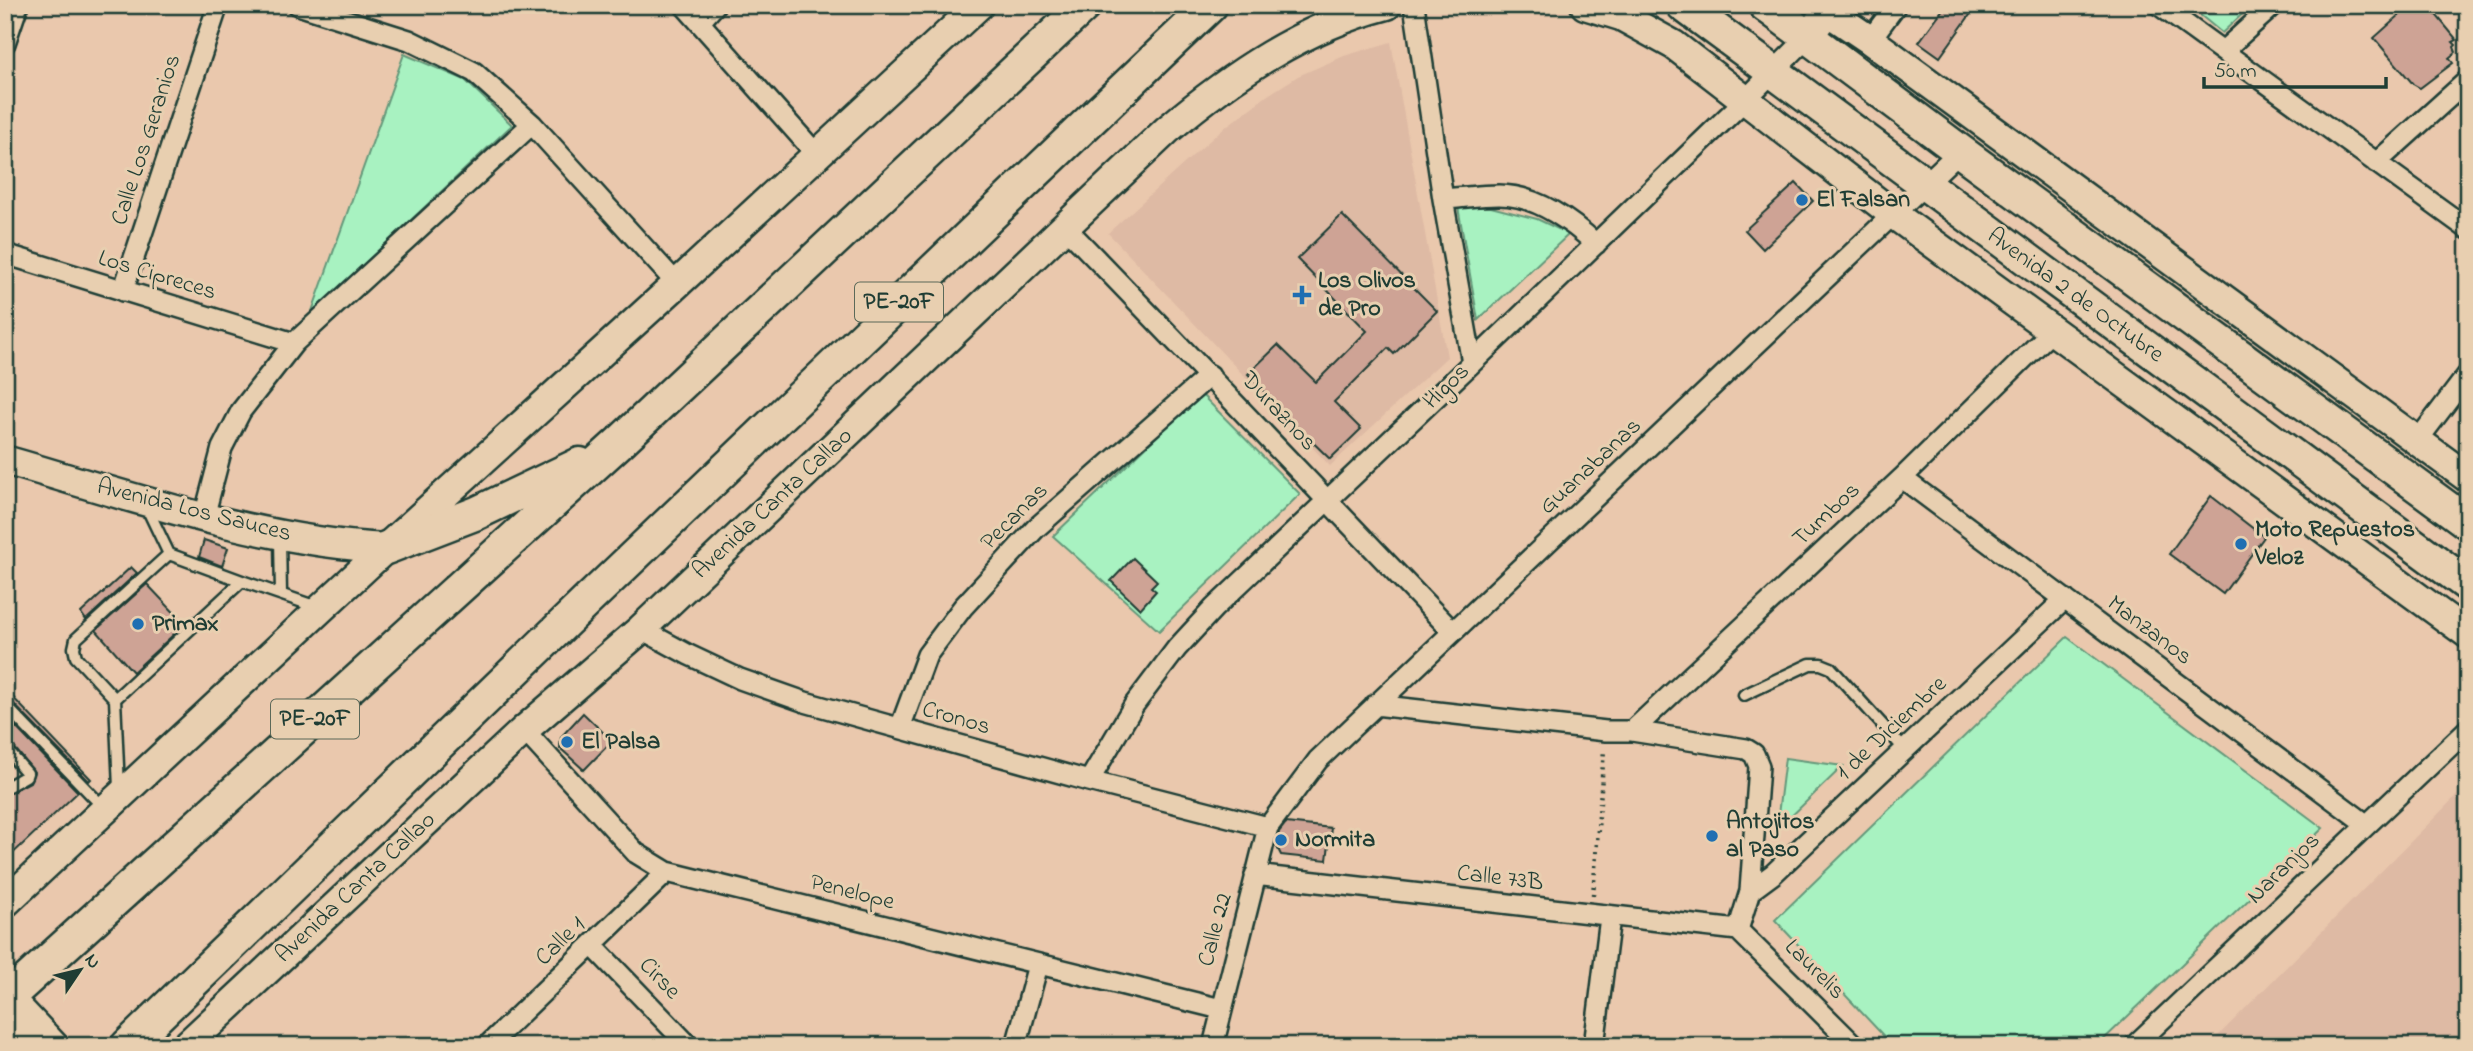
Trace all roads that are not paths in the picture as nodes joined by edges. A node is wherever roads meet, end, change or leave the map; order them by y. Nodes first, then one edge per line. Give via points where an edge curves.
1 (18, 5) edge
2 (218, 5) edge
3 (298, 5) edge
4 (684, 5) edge
5 (715, 5) edge
6 (979, 5) edge
7 (1085, 5) edge
8 (1210, 5) edge
9 (1387, 5) edge
10 (1414, 5) edge
11 (1584, 5) edge
12 (1683, 5) edge
13 (1766, 5) edge
14 (1896, 5) edge
15 (2159, 5) edge
16 (2274, 5) edge
17 (1824, 8) edge
18 (699, 22) junction
19 (1808, 37) junction
20 (1870, 40) junction
21 (5, 43) edge
22 (2223, 51) junction
23 (1773, 71) junction
24 (2468, 80) edge
25 (1746, 99) junction
26 (532, 124) junction
27 (1960, 151) junction
28 (817, 155) junction
29 (2376, 163) junction
30 (1924, 185) junction
31 (1443, 199) junction
32 (1893, 214) junction
33 (1065, 227) junction
34 (2468, 229) edge
35 (1595, 244) junction
36 (5, 254) edge
37 (677, 285) junction
38 (123, 291) junction
39 (2052, 331) junction
40 (294, 343) junction
41 (1472, 363) junction
42 (2468, 374) edge
43 (1210, 375) junction
44 (2418, 440) junction
45 (621, 441) junction
46 (5, 460) edge
47 (1902, 478) junction
48 (2468, 478) edge
49 (143, 500) junction
50 (1327, 501) junction
51 (204, 517) junction
52 (2468, 523) edge
53 (280, 533) junction
54 (386, 548) junction
55 (169, 554) junction
56 (242, 581) junction
57 (2468, 586) edge
58 (281, 594) junction
59 (2065, 599) junction
60 (321, 609) junction
61 (641, 629) junction
62 (1453, 632) junction
63 (2468, 634) edge
64 (1744, 695) dead end
65 (114, 699) junction
66 (5, 705) edge
67 (1375, 705) junction
68 (900, 728) junction
69 (2468, 729) edge
70 (524, 730) junction
71 (1632, 731) junction
72 (5, 748) edge
73 (1905, 750) junction
74 (1089, 781) junction
75 (5, 788) edge
76 (113, 803) junction
77 (2366, 824) junction
78 (1268, 827) junction
79 (667, 872) junction
80 (1255, 875) junction
81 (1750, 891) junction
82 (5, 903) edge
83 (1600, 916) junction
84 (1738, 930) junction
85 (593, 946) junction
86 (1038, 965) junction
87 (6, 997) edge
88 (1220, 1009) junction
89 (17, 1046) edge
90 (54, 1046) edge
91 (127, 1046) edge
92 (186, 1046) edge
93 (487, 1046) edge
94 (689, 1046) edge
95 (1016, 1046) edge
96 (1213, 1046) edge
97 (1594, 1046) edge
98 (1855, 1046) edge
99 (2134, 1046) edge

1 - 21 street
2 - 38 street, Calle Los Geranios
3 - 26 street via 409,40 474,72
4 - 18 street
5 - 18 street
6 - 28 street
7 - 45 main road, PE-20F
8 - 91 main road, Avenida Canta Callao / PE-20F
9 - 33 street, Avenida Canta Callao via 1311,32 1210,93
10 - 31 street
11 - 25 street via 1621,16 1674,45
12 - 23 main road, Avenida 2 de Octubre
13 - 19 main road, Avenida 2 de Octubre
14 - 20 street
15 - 22 street
16 - 22 street
17 - 19 street, Higos
17 - 20 street
18 - 28 street
19 - 23 street, Higos
19 - 27 main road, Avenida 2 de Octubre
20 - 44 street
22 - 29 street
23 - 25 street, Higos
23 - 30 main road, Avenida 2 de Octubre
24 - 29 street
25 - 32 street, Avenida 2 de Octubre
25 - 35 street, Higos
26 - 37 street
26 - 40 street
27 - 30 street, Guanabanas
27 - 52 main road, Avenida 2 de Octubre
28 - 37 street
29 - 34 street
30 - 32 street, Guanabanas
30 - 57 main road, Avenida 2 de Octubre
31 - 35 street via 1501,194 1532,201 1575,224
31 - 41 street
32 - 39 street, Avenida 2 de Octubre
32 - 62 street, Guanabanas
33 - 43 street, Duraznos
33 - 61 street, Avenida Canta Callao
35 - 41 street, Higos
36 - 38 street, Los Cipreces
37 - 54 street
38 - 40 street, Los Cipreces
39 - 47 street, Tumbos
39 - 63 street, Avenida 2 de Octubre
40 - 51 street via 241,411 222,448
41 - 50 street, Higos
42 - 44 street
43 - 50 street, Duraznos
43 - 68 street, Pecanas via 1036,527 962,607 927,655
44 - 48 street
45 - 54 main road via 477,513
45 - 87 main road, PE-20F
46 - 49 street, Avenida Los Sauces
47 - 59 street, Manzanos
47 - 71 street, Tumbos
49 - 51 street, Avenida Los Sauces
49 - 55 lane
50 - 62 street, Duraznos
50 - 74 street, Higos via 1177,648 1133,705
51 - 53 street, Avenida Los Sauces
53 - 54 street, Avenida Los Sauces via 342,546
53 - 58 lane
54 - 60 street
55 - 56 lane
55 - 65 lane via 76,639 76,657
56 - 58 lane
56 - 65 lane
58 - 60 lane
59 - 73 street, 1 de Diciembre
59 - 77 street, Manzanos
60 - 76 street
61 - 68 street, Cronos via 740,679
61 - 70 street, Avenida Canta Callao
62 - 67 street, Guanabanas
64 - 73 lane via 1810,664 1821,664 1831,668
65 - 76 lane
66 - 76 lane
67 - 71 street via 1606,732
67 - 78 street, Guanabanas via 1318,760
68 - 74 street, Cronos
69 - 77 street, Naranjos
70 - 79 street, Penelope via 636,853
70 - 92 street, Avenida Canta Callao
71 - 81 street via 1754,754 1759,766
72 - 75 lane via 27,773
73 - 81 street, 1 de Diciembre
74 - 78 street, Cronos
76 - 82 street
77 - 99 street, Naranjos
78 - 80 street, Calle 22
79 - 85 street, Calle 1
79 - 86 street, Penelope
80 - 83 street, Calle 73B
80 - 88 street, Calle 22
81 - 84 street
83 - 84 street, Calle 73B
83 - 97 street
84 - 98 street, Laurelis
85 - 93 street, Calle 1
85 - 94 street, Cirse
86 - 88 street, Penelope
86 - 95 street
87 - 89 main road
87 - 90 street
88 - 96 street, Calle 22

